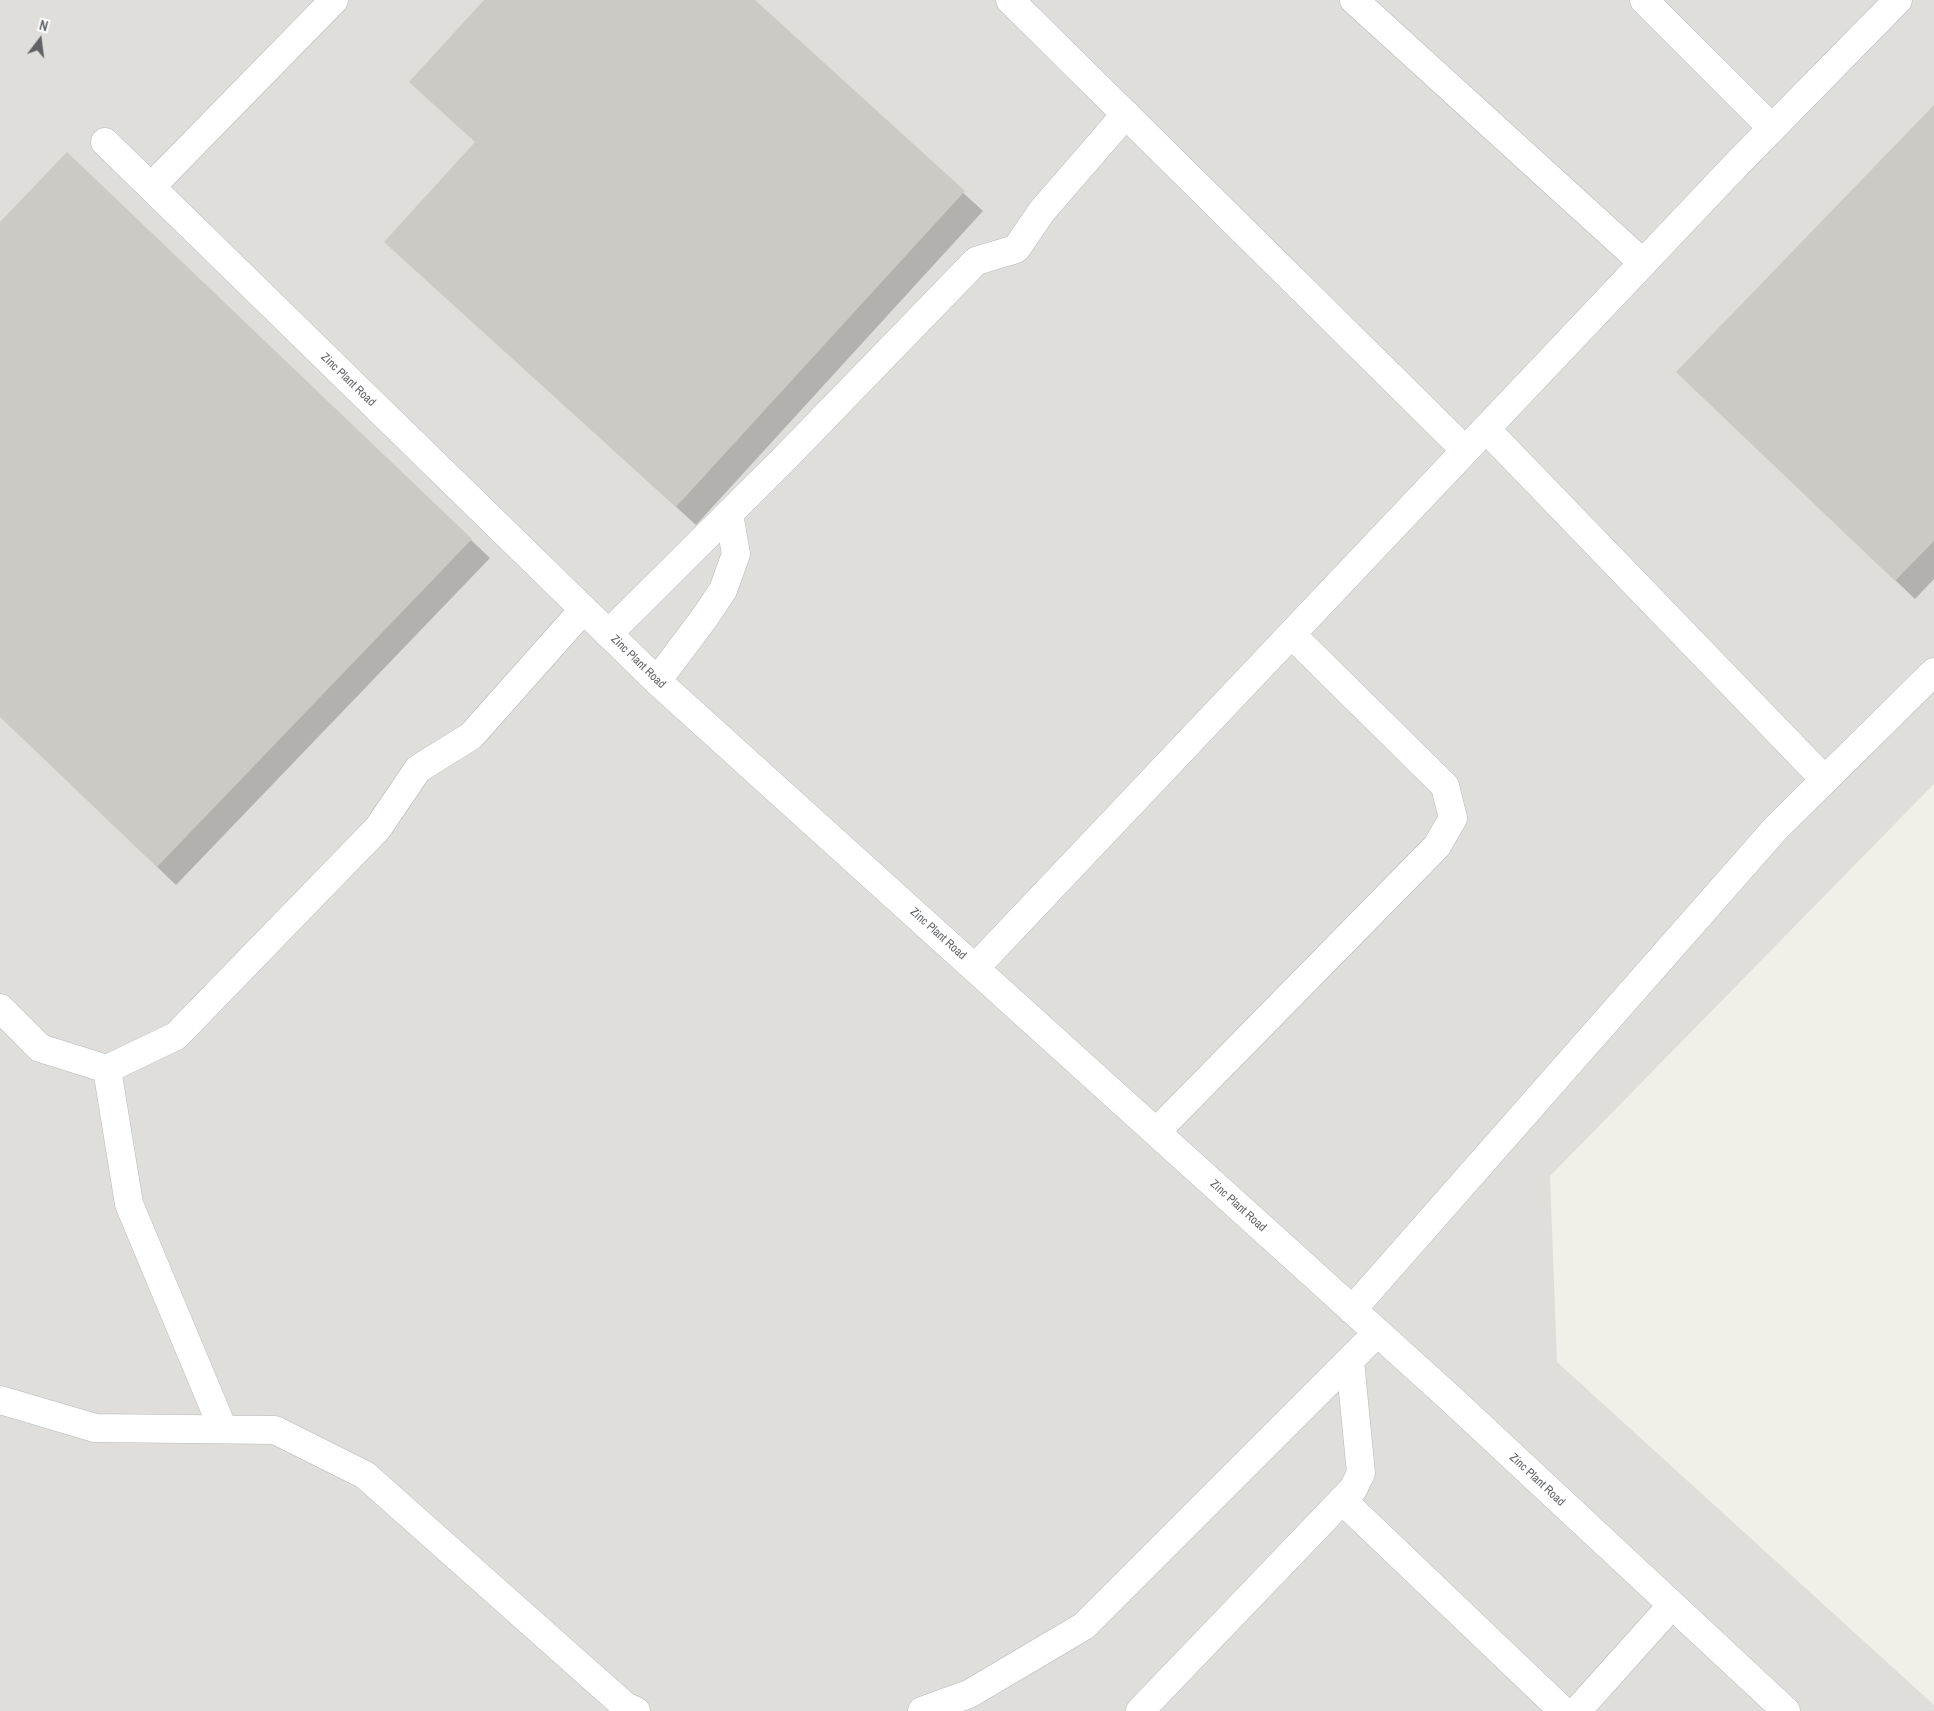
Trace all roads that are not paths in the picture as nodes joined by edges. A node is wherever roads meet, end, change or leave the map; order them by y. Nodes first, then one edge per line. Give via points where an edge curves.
1 (334, 0) edge
2 (1010, 0) edge
3 (1354, 0) edge
4 (1644, 0) edge
5 (1898, 0) edge
6 (1126, 114) junction
7 (1772, 128) junction
8 (105, 142) dead end
9 (151, 187) junction
10 (1643, 263) junction
11 (1486, 429) junction
12 (1466, 450) junction
13 (729, 514) junction
14 (583, 610) junction
15 (608, 634) junction
16 (1291, 634) junction
17 (1934, 672) edge
18 (657, 681) junction
19 (1825, 780) junction
20 (974, 968) junction
21 (0, 1008) edge
22 (107, 1069) junction
23 (1156, 1132) junction
24 (1352, 1310) junction
25 (1377, 1333) junction
26 (1350, 1361) junction
27 (0, 1400) edge
28 (223, 1430) junction
29 (1342, 1500) junction
30 (1672, 1605) junction
31 (636, 1711) edge
32 (922, 1711) edge
33 (1140, 1711) edge
34 (1563, 1711) edge
35 (1577, 1711) edge
36 (1786, 1711) edge

1 - 9 street
2 - 6 street
3 - 10 street
4 - 7 street
5 - 7 street
6 - 12 street
6 - 13 street via 1042,212 1016,249 976,261
7 - 10 street
8 - 9 street, Zinc Plant Road
9 - 14 street, Zinc Plant Road
10 - 11 street
11 - 12 street
11 - 19 street
12 - 16 street
13 - 15 street
13 - 18 street via 736,554 723,590
14 - 15 street, Zinc Plant Road
14 - 22 street via 471,736 418,769 378,828 176,1036
15 - 18 street, Zinc Plant Road
16 - 20 street
16 - 23 street via 1445,786 1453,818 1437,846
17 - 19 street
18 - 20 street, Zinc Plant Road
19 - 24 street via 1769,835
20 - 23 street, Zinc Plant Road
21 - 22 street via 40,1048
22 - 28 street via 130,1204
23 - 24 street, Zinc Plant Road
24 - 25 street, Zinc Plant Road
25 - 26 street
25 - 30 street, Zinc Plant Road
26 - 29 street via 1361,1473 1353,1489
26 - 32 street via 1084,1626 969,1694
27 - 28 street via 95,1428
28 - 31 street via 275,1430 365,1475 625,1706
29 - 33 street
29 - 34 street
30 - 35 street
30 - 36 street, Zinc Plant Road

